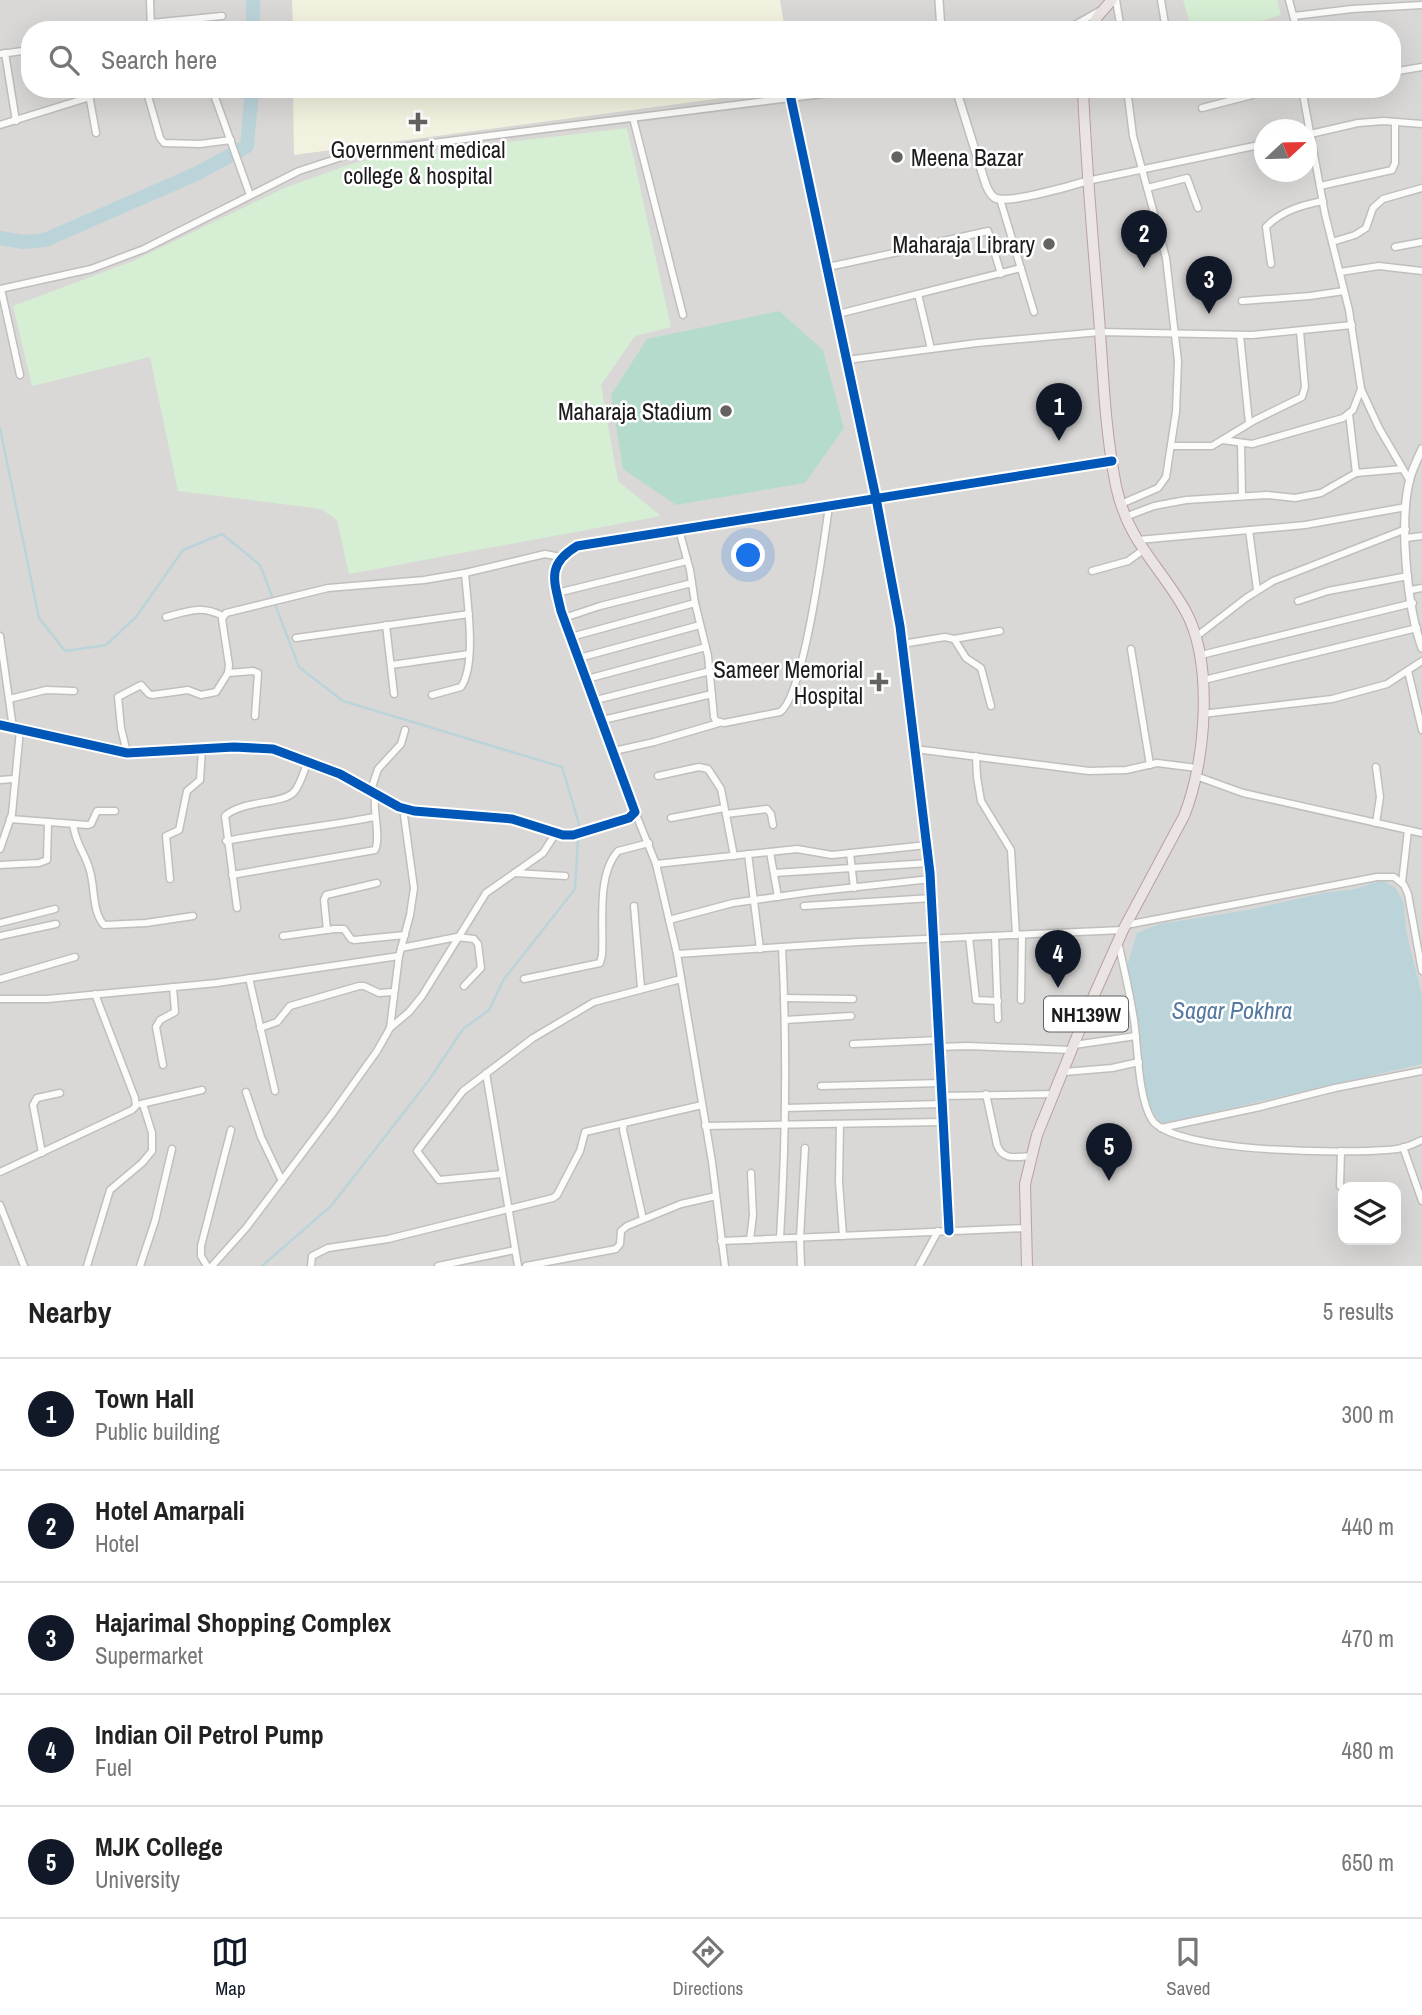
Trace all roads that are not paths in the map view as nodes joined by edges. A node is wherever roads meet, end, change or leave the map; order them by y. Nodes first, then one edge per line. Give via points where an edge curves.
1 (150, 0) edge
2 (939, 0) edge
3 (1114, 0) edge
4 (1161, 0) edge
5 (1289, 0) edge
6 (1422, 5) edge
7 (1104, 9) junction
8 (222, 16) dead end
9 (1294, 16) junction
10 (151, 21) edge
11 (186, 21) edge
12 (940, 21) edge
13 (1082, 21) edge
14 (1096, 21) edge
15 (1119, 21) edge
16 (1164, 21) edge
17 (1295, 21) edge
18 (21, 51) edge
19 (2, 54) edge
20 (1422, 67) edge
21 (1401, 70) edge
22 (76, 98) edge
23 (90, 98) edge
24 (149, 98) edge
25 (215, 98) edge
26 (798, 98) edge
27 (959, 98) edge
28 (1083, 98) edge
29 (1128, 98) edge
30 (1244, 98) edge
31 (1303, 98) edge
32 (791, 99) junction
33 (1202, 108) dead end
34 (633, 118) junction
35 (1306, 119) edge
36 (16, 121) junction
37 (1395, 122) junction
38 (1422, 124) edge
39 (0, 125) edge
40 (96, 133) dead end
41 (1317, 133) edge
42 (232, 143) junction
43 (1254, 146) edge
44 (1141, 169) junction
45 (1317, 174) edge
46 (1087, 181) junction
47 (1320, 187) junction
48 (1147, 188) junction
49 (1422, 188) edge
50 (250, 195) junction
51 (1000, 199) junction
52 (1323, 201) junction
53 (1198, 208) dead end
54 (939, 242) dead end
55 (1332, 242) junction
56 (1422, 242) edge
57 (1395, 247) dead end
58 (903, 251) dead end
59 (1271, 264) dead end
60 (828, 267) junction
61 (1021, 268) junction
62 (1422, 271) edge
63 (1340, 272) junction
64 (1001, 274) junction
65 (1, 289) edge
66 (1344, 291) junction
67 (918, 295) junction
68 (1241, 301) dead end
69 (1034, 312) dead end
70 (838, 314) junction
71 (683, 315) dead end
72 (1352, 325) junction
73 (1300, 331) junction
74 (1100, 332) junction
75 (1175, 332) junction
76 (1240, 335) junction
77 (931, 349) junction
78 (847, 360) junction
79 (20, 375) dead end
80 (1361, 389) junction
81 (1349, 414) junction
82 (1249, 423) junction
83 (1222, 440) junction
84 (1241, 444) junction
85 (1171, 446) junction
86 (1422, 449) edge
87 (1112, 461) junction
88 (1419, 465) edge
89 (1402, 469) junction
90 (1356, 473) junction
91 (1410, 481) junction
92 (1242, 496) junction
93 (876, 498) junction
94 (1121, 504) junction
95 (829, 506) junction
96 (1406, 507) junction
97 (1125, 517) junction
98 (679, 530) junction
99 (1249, 530) junction
100 (1406, 533) junction
101 (1422, 536) edge
102 (1136, 541) junction
103 (1143, 550) junction
104 (561, 557) junction
105 (687, 561) junction
106 (1092, 571) dead end
107 (465, 573) junction
108 (1408, 576) junction
109 (692, 583) junction
110 (1422, 588) edge
111 (1257, 590) junction
112 (1410, 590) junction
113 (557, 593) junction
114 (1298, 601) dead end
115 (695, 603) junction
116 (1413, 603) junction
117 (468, 614) junction
118 (223, 616) junction
119 (166, 617) dead end
120 (564, 618) junction
121 (386, 625) junction
122 (700, 625) junction
123 (1417, 628) junction
124 (1000, 631) dead end
125 (0, 636) edge
126 (1197, 636) junction
127 (571, 637) junction
128 (296, 638) dead end
129 (954, 639) junction
130 (902, 645) junction
131 (706, 647) junction
132 (1422, 648) edge
133 (1131, 649) dead end
134 (469, 654) junction
135 (1201, 655) junction
136 (579, 658) junction
137 (1422, 661) edge
138 (391, 665) junction
139 (710, 671) junction
140 (1408, 671) junction
141 (3, 673) edge
142 (228, 673) junction
143 (587, 679) junction
144 (1204, 680) junction
145 (74, 691) dead end
146 (394, 694) dead end
147 (712, 694) junction
148 (432, 695) dead end
149 (9, 699) junction
150 (596, 700) junction
151 (991, 706) dead end
152 (1202, 714) junction
153 (255, 716) dead end
154 (603, 720) junction
155 (719, 723) junction
156 (0, 726) edge
157 (17, 729) junction
158 (405, 730) dead end
159 (1422, 730) edge
160 (202, 749) junction
161 (915, 749) junction
162 (614, 751) junction
163 (128, 753) junction
164 (976, 756) junction
165 (308, 761) junction
166 (1150, 765) junction
167 (1376, 767) dead end
168 (1197, 772) junction
169 (658, 776) dead end
170 (14, 779) junction
171 (0, 780) edge
172 (372, 794) junction
173 (403, 808) junction
174 (115, 811) dead end
175 (725, 811) junction
176 (635, 812) junction
177 (374, 817) junction
178 (671, 818) dead end
179 (10, 819) junction
180 (48, 822) junction
181 (1376, 823) junction
182 (73, 824) junction
183 (773, 825) dead end
184 (1408, 830) junction
185 (556, 833) junction
186 (1422, 833) edge
187 (226, 841) junction
188 (649, 843) junction
189 (927, 845) junction
190 (0, 849) edge
191 (770, 852) junction
192 (850, 853) junction
193 (748, 854) junction
194 (734, 856) junction
195 (929, 863) junction
196 (656, 864) junction
197 (0, 865) edge
198 (852, 869) junction
199 (513, 873) junction
200 (774, 873) junction
201 (232, 875) junction
202 (565, 876) dead end
203 (170, 878) dead end
204 (931, 879) junction
205 (377, 883) dead end
206 (1402, 883) junction
207 (854, 888) junction
208 (778, 897) junction
209 (932, 898) junction
210 (755, 900) junction
211 (634, 906) dead end
212 (804, 906) dead end
213 (237, 908) dead end
214 (55, 909) dead end
215 (193, 916) dead end
216 (669, 920) junction
217 (1422, 920) edge
218 (1413, 921) junction
219 (0, 922) edge
220 (56, 924) dead end
221 (1125, 927) junction
222 (327, 930) junction
223 (405, 935) junction
224 (1019, 935) junction
225 (0, 936) edge
226 (283, 936) dead end
227 (995, 936) junction
228 (457, 937) junction
229 (969, 937) junction
230 (934, 938) junction
231 (1118, 942) junction
232 (782, 947) junction
233 (401, 948) junction
234 (760, 949) junction
235 (677, 954) junction
236 (399, 956) junction
237 (75, 957) dead end
238 (1422, 971) edge
239 (249, 978) junction
240 (0, 979) edge
241 (524, 979) dead end
242 (681, 979) junction
243 (464, 985) dead end
244 (173, 987) junction
245 (641, 988) junction
246 (393, 992) junction
247 (95, 994) junction
248 (784, 998) junction
249 (0, 999) edge
250 (853, 999) dead end
251 (1021, 1000) dead end
252 (998, 1001) junction
253 (851, 1016) dead end
254 (998, 1019) dead end
255 (785, 1020) junction
256 (260, 1028) junction
257 (390, 1028) junction
258 (1136, 1035) junction
259 (853, 1044) dead end
260 (939, 1044) junction
261 (1073, 1048) junction
262 (1139, 1062) junction
263 (163, 1065) dead end
264 (1064, 1072) junction
265 (1422, 1072) edge
266 (486, 1073) junction
267 (941, 1083) junction
268 (821, 1086) dead end
269 (202, 1090) dead end
270 (275, 1091) dead end
271 (246, 1092) dead end
272 (60, 1093) dead end
273 (986, 1094) junction
274 (1055, 1094) junction
275 (942, 1100) junction
276 (139, 1105) junction
277 (702, 1105) junction
278 (785, 1108) junction
279 (943, 1122) junction
280 (624, 1123) junction
281 (840, 1124) junction
282 (785, 1125) junction
283 (705, 1126) junction
284 (1161, 1128) junction
285 (231, 1130) dead end
286 (1422, 1140) edge
287 (1403, 1147) junction
288 (805, 1148) dead end
289 (172, 1149) dead end
290 (1341, 1151) junction
291 (41, 1153) junction
292 (1031, 1156) junction
293 (0, 1172) edge
294 (751, 1172) dead end
295 (502, 1174) junction
296 (282, 1181) junction
297 (1340, 1182) edge
298 (716, 1196) junction
299 (1422, 1200) edge
300 (0, 1205) edge
301 (508, 1208) junction
302 (643, 1219) junction
303 (1026, 1228) junction
304 (938, 1231) junction
305 (949, 1231) junction
306 (843, 1236) junction
307 (780, 1238) junction
308 (800, 1238) junction
309 (750, 1240) junction
310 (721, 1241) junction
311 (515, 1250) junction
312 (24, 1266) edge
313 (87, 1266) edge
314 (140, 1266) edge
315 (209, 1266) edge
316 (311, 1266) edge
317 (438, 1266) edge
318 (518, 1266) edge
319 (526, 1266) edge
320 (725, 1266) edge
321 (801, 1266) edge
322 (919, 1266) edge
323 (1027, 1266) edge

1 - 10 street
2 - 12 street
3 - 7 highway
3 - 15 street
4 - 16 street
5 - 9 street
6 - 9 street
7 - 13 street
7 - 14 highway
8 - 11 street
9 - 17 street
18 - 19 street
19 - 36 street
20 - 21 street
22 - 36 street
23 - 40 street
24 - 42 street via 164,142
25 - 42 street
26 - 32 street
27 - 51 street via 989,191
28 - 46 highway, NH139W
29 - 44 street
30 - 33 street
31 - 35 street
32 - 34 street
32 - 60 street
34 - 50 street via 354,153 299,171
34 - 71 street
36 - 39 street
37 - 38 street
37 - 41 street
37 - 47 street via 1392,170
42 - 50 street
43 - 44 street
44 - 46 street
44 - 48 street
45 - 47 street
46 - 51 street
46 - 74 highway, NH139W
47 - 52 street
48 - 53 street via 1187,178
48 - 75 street via 1166,258
49 - 55 street via 1383,199 1373,208 1366,228
50 - 65 street via 144,249 91,269
51 - 61 street
52 - 55 street
52 - 59 street via 1297,207 1266,227
54 - 64 street via 988,231
55 - 63 street
56 - 57 street
58 - 60 street
60 - 70 street
61 - 64 street
61 - 69 street
62 - 63 street via 1373,266
63 - 66 street
64 - 67 street
65 - 79 street
66 - 68 street
66 - 72 street
67 - 70 street
67 - 77 street
70 - 78 street
72 - 73 street
72 - 80 street
73 - 76 street
73 - 82 street via 1302,397
74 - 75 street
74 - 77 street
74 - 87 highway, NH139W
75 - 76 street
75 - 85 street via 1177,393
76 - 82 street
77 - 78 street
78 - 93 street
80 - 81 street
80 - 89 street
81 - 84 street via 1301,431
81 - 90 street
82 - 83 street
83 - 84 street
83 - 85 street via 1206,447
84 - 92 street
85 - 94 street via 1162,484
86 - 88 street
87 - 93 street
87 - 94 highway, NH139W
88 - 91 street
89 - 90 street
89 - 91 street
90 - 92 street via 1321,493 1295,498
91 - 96 street
92 - 97 street via 1168,502
93 - 95 street
93 - 130 street
94 - 97 highway, NH139W
95 - 98 street
95 - 155 street via 806,652 787,705 780,712
96 - 99 street via 1315,524
96 - 100 street
97 - 102 highway, NH139W
98 - 104 street via 577,546
98 - 105 street
99 - 102 street
99 - 111 street
100 - 101 street
100 - 108 street
100 - 111 street
102 - 103 highway, NH139W
103 - 106 street via 1128,561
103 - 126 highway, NH139W via 1184,608
104 - 107 street via 545,554
104 - 113 street via 556,565
105 - 109 street
105 - 113 street
107 - 117 street
107 - 118 street via 328,588
108 - 112 street
108 - 114 street
109 - 115 street
109 - 120 street
110 - 112 street
111 - 126 street
112 - 116 street
113 - 120 street
115 - 122 street
115 - 127 street
116 - 123 street
116 - 135 street
117 - 121 street
117 - 134 street
118 - 119 street via 201,609
118 - 142 street
120 - 127 street
121 - 128 street
121 - 138 street
122 - 131 street
122 - 136 street
123 - 132 street
123 - 144 street
124 - 129 street
125 - 141 street
126 - 135 highway, NH139W
127 - 136 street
129 - 130 street
129 - 151 street via 966,659 981,668
130 - 161 street
131 - 139 street
131 - 143 street
133 - 166 street
134 - 138 street
134 - 148 street via 461,687
135 - 144 highway, NH139W
136 - 143 street
137 - 140 street
138 - 146 street
139 - 147 street
139 - 150 street
140 - 152 street via 1387,684 1332,699
140 - 159 street
141 - 149 street
142 - 153 street via 258,673
142 - 163 street via 213,694 188,690 152,695 141,685 118,697
143 - 150 street
144 - 152 highway, NH139W
145 - 149 street via 46,690
147 - 154 street
147 - 155 street
149 - 157 street
150 - 154 street
152 - 168 highway, NH139W
154 - 162 street
155 - 162 street
156 - 157 street
157 - 163 street
157 - 170 street
158 - 172 street via 401,744 378,769
160 - 163 street
160 - 165 street via 273,749
160 - 203 street via 201,780 187,791 180,827 166,836
161 - 164 street
161 - 189 street
162 - 176 street
164 - 166 street via 1088,771
164 - 224 street via 981,801 1011,850
165 - 172 street
165 - 187 street via 289,796 241,806 225,816
166 - 168 street via 1163,763
167 - 181 street via 1380,797
168 - 181 street via 1244,793
168 - 221 highway, NH139W via 1184,816
169 - 175 street via 705,767 720,785
170 - 171 street
170 - 179 street
172 - 173 street
172 - 177 street
173 - 185 street via 512,819
173 - 223 street via 414,888
174 - 182 street via 97,811 91,824
175 - 178 street
175 - 183 street via 767,809
175 - 194 street
176 - 185 street via 629,818 573,835
176 - 188 street
177 - 187 street
177 - 201 street via 378,844 374,850
179 - 180 street
179 - 190 street
180 - 182 street
180 - 197 street via 47,860
181 - 184 street
182 - 215 street via 104,925
184 - 186 street
184 - 206 street
185 - 199 street via 543,853
187 - 201 street
188 - 196 street
188 - 241 street via 618,851 610,864 603,898 600,963
189 - 192 street
189 - 195 street
191 - 192 street
191 - 193 street
191 - 200 street
192 - 198 street
193 - 194 street
193 - 210 street
194 - 196 street
195 - 198 street
195 - 204 street
196 - 216 street
198 - 200 street
198 - 207 street
199 - 202 street
199 - 228 street via 486,893
200 - 208 street
201 - 213 street
204 - 207 street
204 - 209 street
205 - 222 street via 326,895
206 - 218 street
206 - 221 street via 1394,877 1377,877
207 - 208 street
208 - 210 street
209 - 212 street
209 - 230 street
210 - 216 street
210 - 234 street
211 - 245 street
214 - 219 street
216 - 235 street
217 - 218 street
218 - 238 street
220 - 225 street
221 - 224 street
221 - 231 highway, NH139W
222 - 223 street via 344,929 354,940
222 - 226 street
223 - 233 street
224 - 227 street
224 - 251 street
227 - 229 street
227 - 252 street
228 - 233 street
228 - 243 street via 477,941 482,964
228 - 257 street via 422,996
229 - 230 street
229 - 252 street via 976,1000
230 - 232 street
230 - 260 street
231 - 258 street
231 - 261 highway, NH139W
232 - 234 street
232 - 248 street
233 - 236 street
234 - 235 street
235 - 242 street
236 - 239 street
236 - 246 street
237 - 240 street
239 - 244 street
239 - 256 street
242 - 245 street
242 - 277 street
244 - 247 street
244 - 263 street via 176,1012 156,1027
245 - 266 street via 582,1007
246 - 256 street via 359,986 295,1004 277,1022
246 - 257 street
247 - 249 street
247 - 276 street
248 - 250 street
248 - 255 street
252 - 254 street
253 - 255 street
255 - 278 street
256 - 270 street
257 - 296 street
258 - 261 street
258 - 262 street
259 - 260 street
260 - 261 street
260 - 267 street
261 - 264 highway, NH139W
262 - 264 street
262 - 284 street via 1148,1112
264 - 274 highway, NH139W
265 - 284 street
266 - 295 street
266 - 295 street via 454,1102 417,1151 439,1180
267 - 268 street
267 - 275 street
269 - 276 street
271 - 296 street via 264,1146
272 - 291 street via 37,1098 33,1105
273 - 274 street
273 - 275 street
273 - 292 street via 1000,1153
274 - 292 highway, NH139W
275 - 278 street
275 - 279 street
276 - 291 street
276 - 313 street via 152,1150 110,1190
277 - 280 street
277 - 283 street
278 - 282 street
279 - 281 street
279 - 305 street
280 - 301 street via 585,1132 580,1151 553,1198
280 - 302 street
281 - 282 street
281 - 306 street
282 - 283 street
282 - 307 street
283 - 298 street
284 - 290 street via 1237,1146
285 - 315 street via 201,1246 201,1256
286 - 287 street
287 - 290 street
287 - 299 street
288 - 308 street
289 - 314 street
290 - 297 street
291 - 293 street
292 - 303 highway, NH139W via 1025,1184
294 - 309 street
295 - 301 street
296 - 315 street
298 - 302 street
298 - 310 street
300 - 312 street
301 - 311 street
301 - 316 street via 320,1251 312,1256
302 - 319 street via 623,1228 616,1249
303 - 305 street
303 - 323 highway, NH139W
304 - 305 street
304 - 306 street
304 - 322 street
306 - 308 street
307 - 308 street
307 - 309 street
308 - 321 street
309 - 310 street
310 - 320 street
311 - 317 street
311 - 318 street

